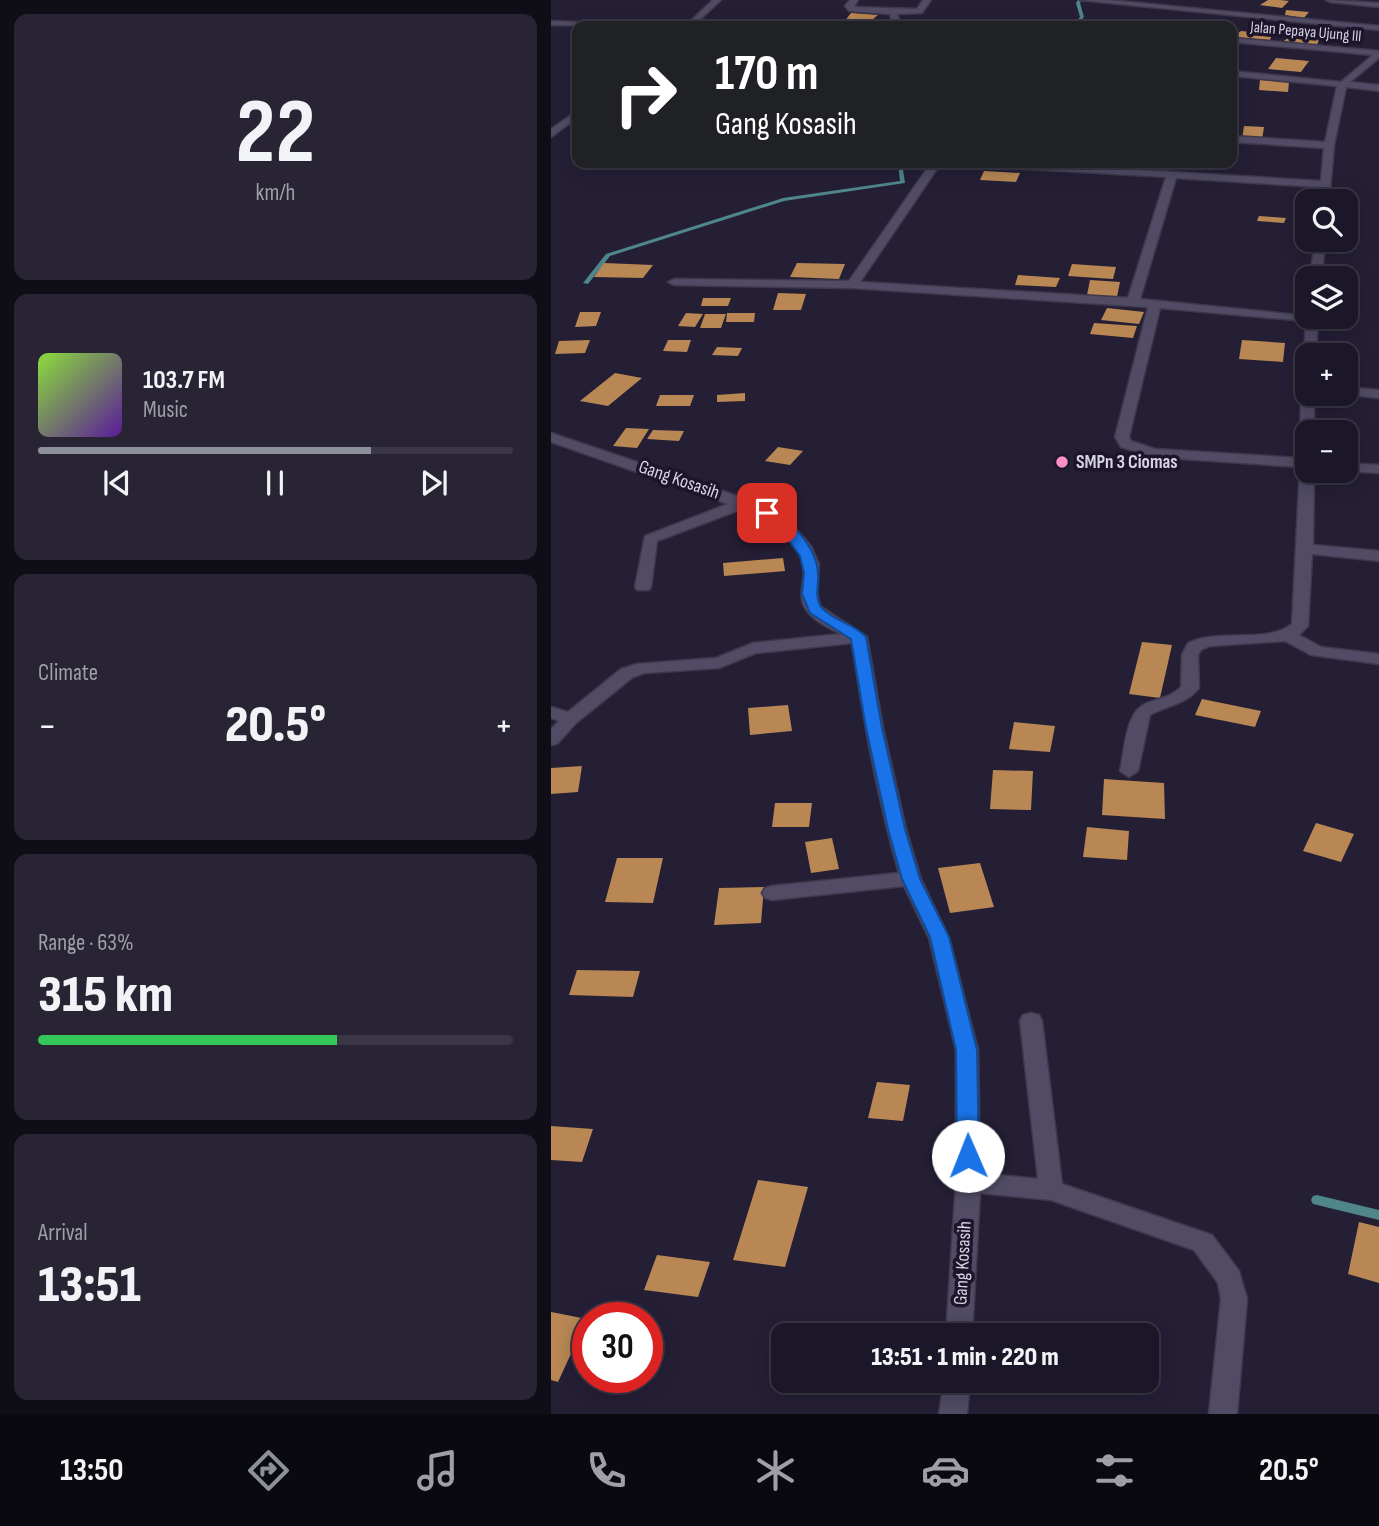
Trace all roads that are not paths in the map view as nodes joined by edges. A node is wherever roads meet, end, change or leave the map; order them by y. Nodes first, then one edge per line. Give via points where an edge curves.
1 (717, 0) edge
2 (854, 0) edge
3 (927, 0) edge
4 (1084, 0) edge
5 (1330, 0) edge
6 (1095, 1) edge
7 (1379, 5) edge
8 (893, 12) junction
9 (694, 21) edge
10 (893, 21) edge
11 (551, 23) edge
12 (572, 24) edge
13 (1379, 28) edge
14 (1237, 40) edge
15 (1379, 53) edge
16 (1237, 74) edge
17 (1342, 85) junction
18 (1379, 88) edge
19 (572, 118) edge
20 (551, 134) edge
21 (1237, 139) edge
22 (1329, 145) junction
23 (933, 168) edge
24 (1059, 168) edge
25 (1172, 175) junction
26 (1326, 184) junction
27 (1325, 189) edge
28 (674, 282) dead end
29 (852, 285) junction
30 (1133, 302) junction
31 (1155, 304) junction
32 (1295, 316) edge
33 (1358, 392) edge
34 (1379, 394) edge
35 (551, 437) edge
36 (1295, 462) edge
37 (1358, 468) edge
38 (1379, 469) edge
39 (1306, 483) edge
40 (744, 503) junction
41 (1305, 549) junction
42 (1379, 556) edge
43 (643, 587) dead end
44 (1287, 635) junction
45 (859, 637) junction
46 (1379, 659) edge
47 (551, 712) edge
48 (570, 719) junction
49 (551, 740) edge
50 (1129, 771) dead end
51 (911, 879) junction
52 (772, 892) dead end
53 (1031, 1021) dead end
54 (968, 1182) junction
55 (1051, 1191) junction
56 (960, 1323) edge
57 (955, 1393) edge
58 (952, 1414) edge
59 (1223, 1414) edge

1 - 9 street
2 - 8 street via 849,6 852,9
3 - 8 street via 919,11
4 - 6 street
5 - 7 street
6 - 13 street
8 - 10 street
11 - 12 street
14 - 15 street, Jalan Pepaya Ujung III
15 - 17 street
16 - 17 street
17 - 18 street
17 - 22 street
19 - 20 street
21 - 22 street
22 - 26 street
23 - 29 street
24 - 25 street
25 - 26 street
25 - 30 street
26 - 27 street
28 - 29 street
29 - 30 street
30 - 31 street
31 - 32 street
31 - 36 street via 1122,437 1126,444 1153,453
33 - 34 street
35 - 40 street, Gang Kosasih
37 - 38 street
39 - 41 street
40 - 43 street via 650,539
40 - 45 street, Gang Kosasih via 783,523 796,538 811,565 809,594 815,610
41 - 42 street
41 - 44 street via 1300,626
44 - 46 street via 1317,651
44 - 50 street via 1213,641 1194,647 1190,688 1180,701 1142,712
45 - 48 street via 753,648 719,663 643,668 627,673
45 - 51 street, Gang Kosasih via 882,766
47 - 48 street
48 - 49 street
51 - 52 street
51 - 54 street, Gang Kosasih via 939,937 967,1050
53 - 55 street
54 - 55 street
54 - 56 street, Gang Kosasih
55 - 59 street via 1203,1242 1231,1279 1234,1299
57 - 58 street

